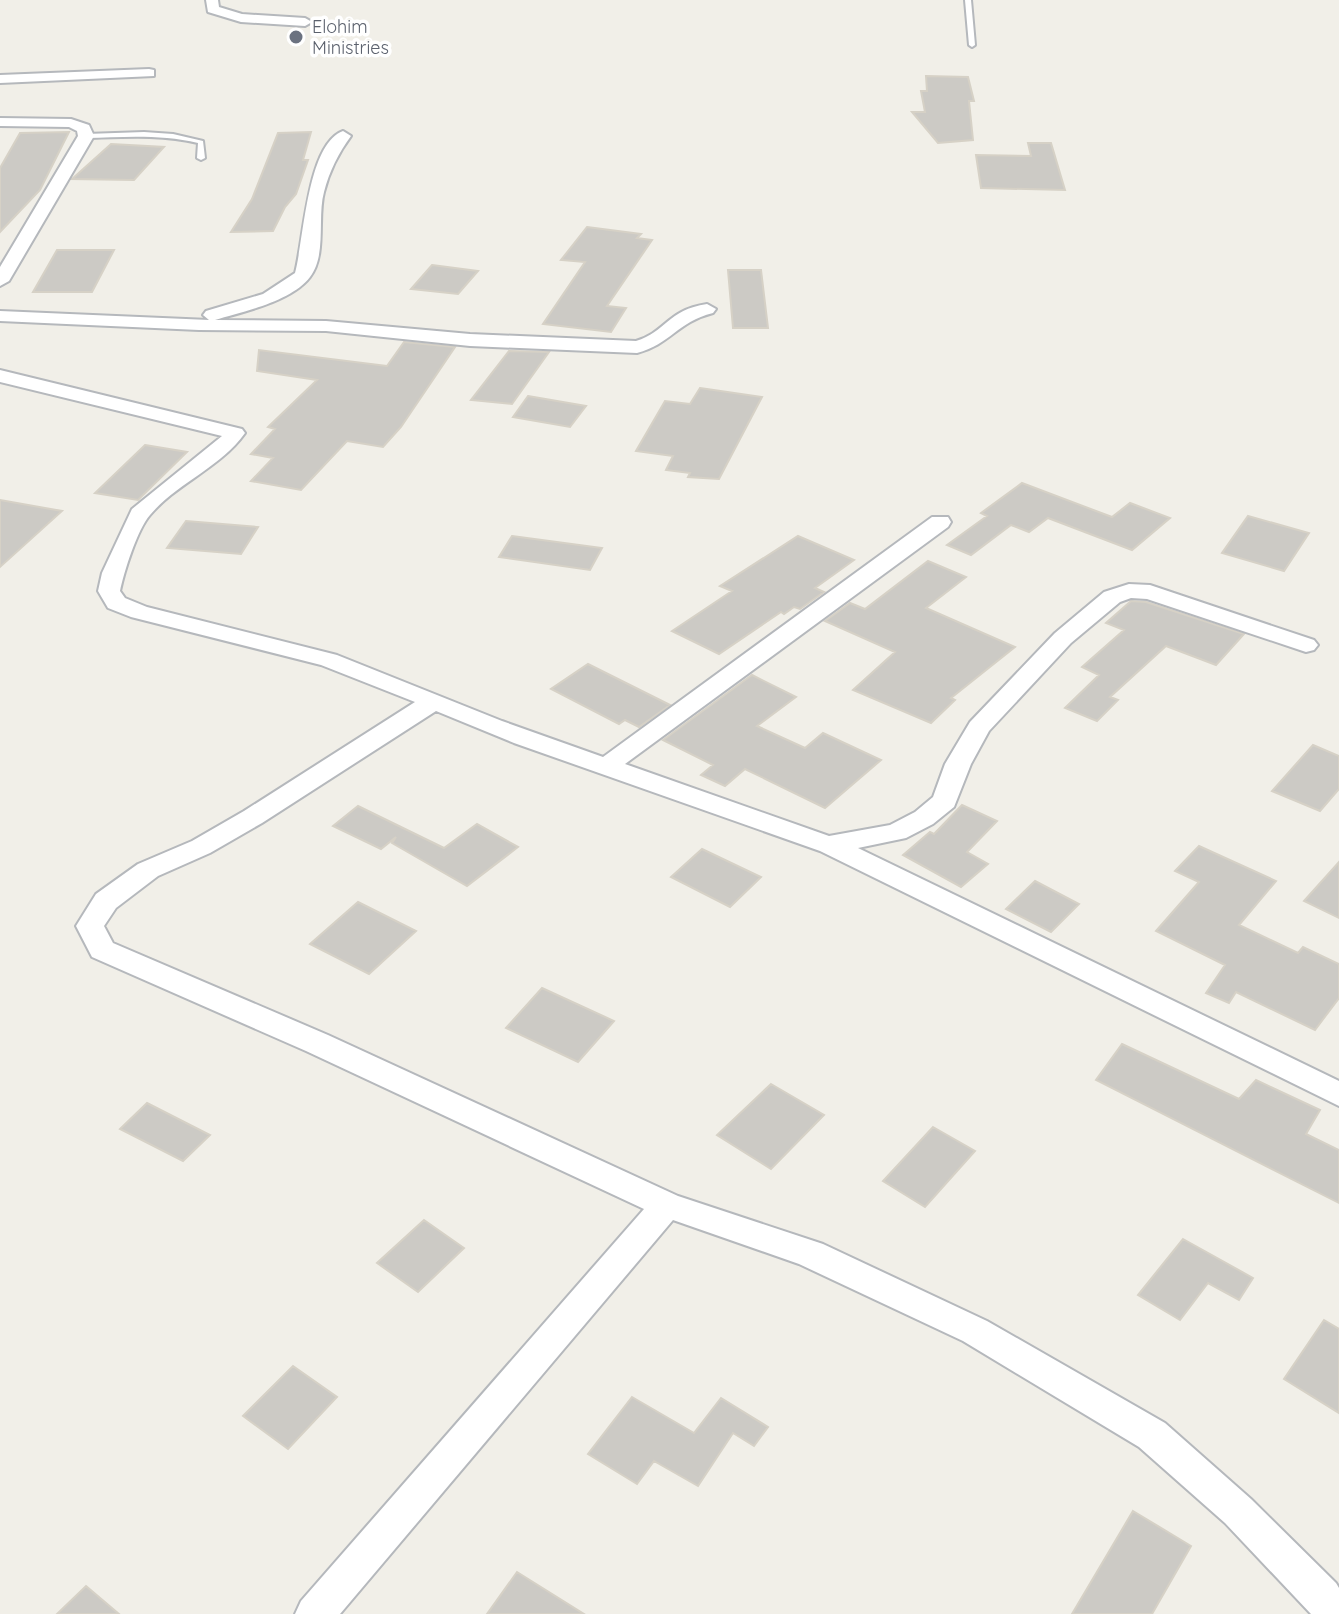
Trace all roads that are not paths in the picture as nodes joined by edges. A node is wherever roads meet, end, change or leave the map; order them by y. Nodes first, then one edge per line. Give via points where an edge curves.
1 (212, 0) edge
2 (968, 0) edge
3 (305, 22) dead end
4 (972, 45) dead end
5 (149, 73) dead end
6 (0, 79) edge
7 (0, 122) edge
8 (86, 136) junction
9 (343, 136) dead end
10 (201, 158) dead end
11 (0, 281) edge
12 (707, 309) dead end
13 (0, 316) edge
14 (178, 324) junction
15 (0, 376) edge
16 (940, 522) dead end
17 (1306, 645) dead end
18 (434, 701) junction
19 (605, 767) junction
20 (829, 845) junction
21 (1339, 1094) edge
22 (667, 1205) junction
23 (315, 1614) edge
24 (1334, 1614) edge

1 - 3 street via 213,9 229,16
2 - 4 lane
5 - 6 street
7 - 8 street via 71,123 84,128
8 - 10 lane via 188,138 201,142
8 - 11 street
9 - 14 street via 315,193 303,275 269,298
12 - 14 street via 683,314 662,338 637,347 470,340 326,326
13 - 14 street
15 - 18 street via 235,433 139,513 113,573 109,591 116,603 329,660
16 - 19 street
17 - 20 street via 1150,592 1112,597 1063,638 979,727 945,801 897,832
18 - 19 street
18 - 22 street via 253,817 148,870 106,901 90,926 102,950
19 - 20 street
20 - 21 street
22 - 23 street
22 - 24 street via 811,1254 975,1331 1152,1435 1238,1511

